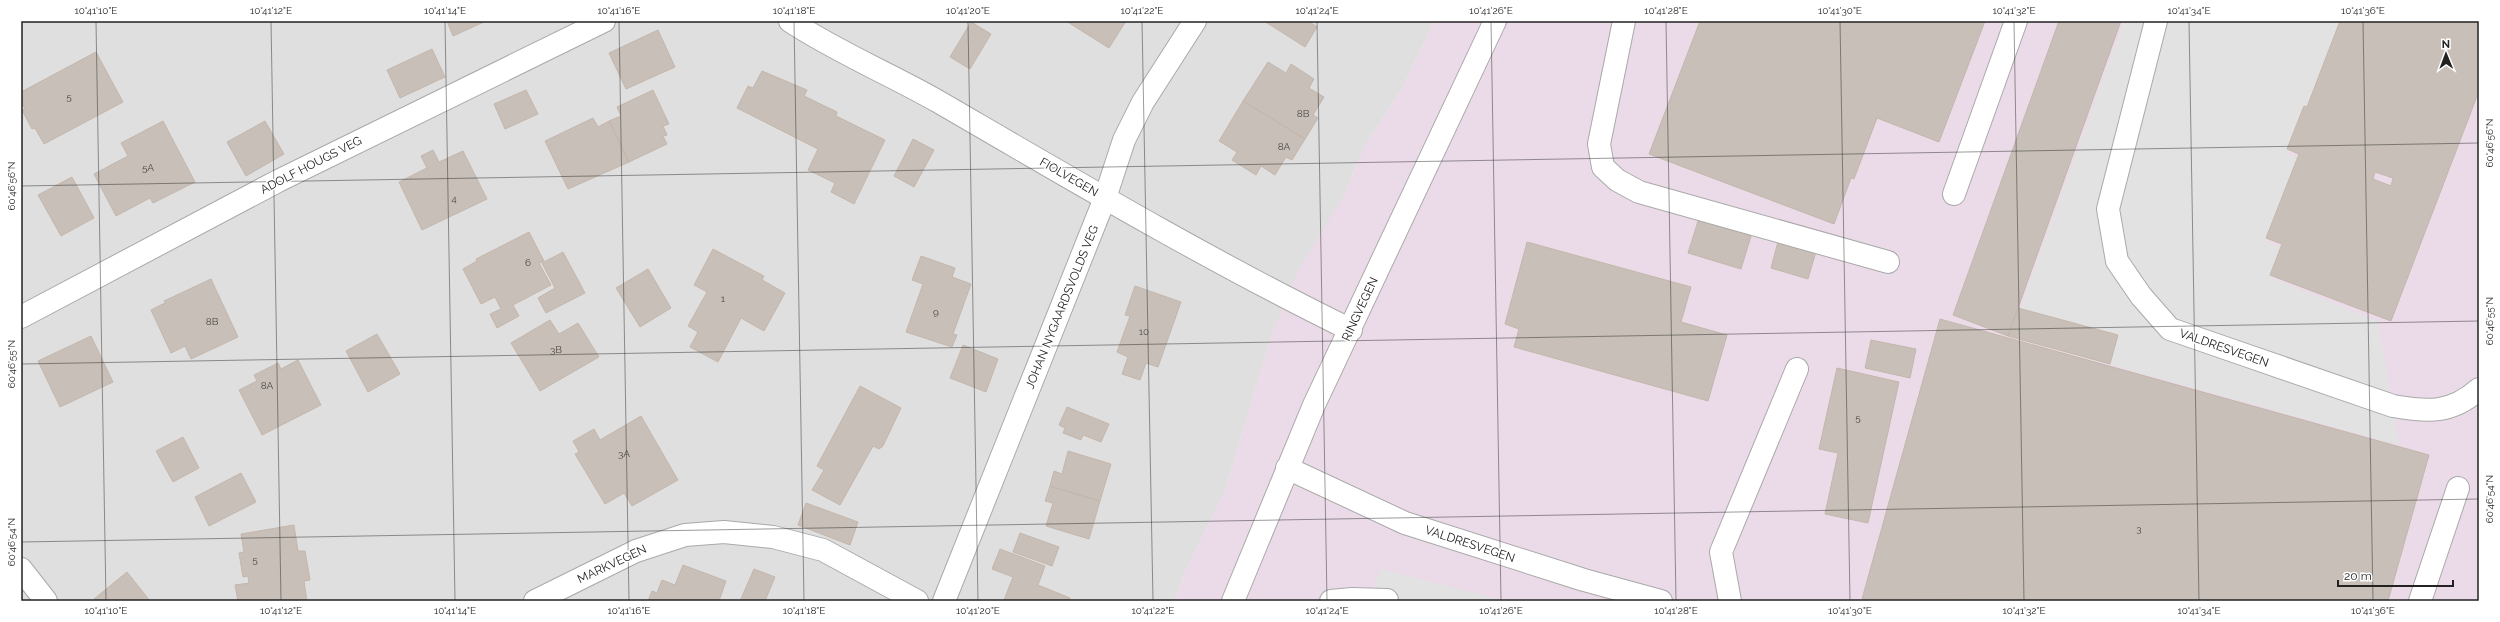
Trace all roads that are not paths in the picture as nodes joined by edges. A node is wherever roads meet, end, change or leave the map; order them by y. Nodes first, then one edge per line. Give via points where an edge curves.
1 (604, 21) edge
2 (790, 21) edge
3 (1195, 21) edge
4 (1495, 21) edge
5 (1624, 21) edge
6 (2016, 21) edge
7 (2156, 21) edge
8 (1954, 194) dead end
9 (1105, 198) junction
10 (1888, 262) dead end
11 (21, 317) edge
12 (1351, 330) junction
13 (1798, 369) dead end
14 (2479, 389) edge
15 (1287, 468) junction
16 (2458, 488) dead end
17 (21, 570) edge
18 (1387, 600) edge
19 (46, 601) edge
20 (535, 601) edge
21 (917, 601) edge
22 (944, 601) edge
23 (1234, 601) edge
24 (1331, 601) edge
25 (1661, 601) edge
26 (1730, 601) edge
27 (2420, 601) edge

1 - 11 street, ADOLF HOUGS VEG via 278,181
2 - 9 street, FIOLVEGEN via 927,95
3 - 9 street, JOHAN NYGAARDSVOLDS VEG via 1143,102 1124,140
4 - 12 street, RINGVEGEN
5 - 10 street via 1599,144 1603,167 1617,180 1639,192
6 - 8 street
7 - 14 street, VALDRESVEGEN via 2108,209 2117,261 2141,296 2170,329 2393,406 2428,412 2465,402
9 - 12 street, FIOLVEGEN via 1239,274
9 - 22 street, JOHAN NYGAARDSVOLDS VEG
12 - 15 street, RINGVEGEN
13 - 26 street via 1721,552
15 - 23 street, RINGVEGEN
15 - 25 street, VALDRESVEGEN via 1405,523 1584,580
16 - 27 street
17 - 19 street
18 - 24 street via 1352,598
20 - 21 street, MARKVEGEN via 636,551 686,535 724,532 773,537 823,550

